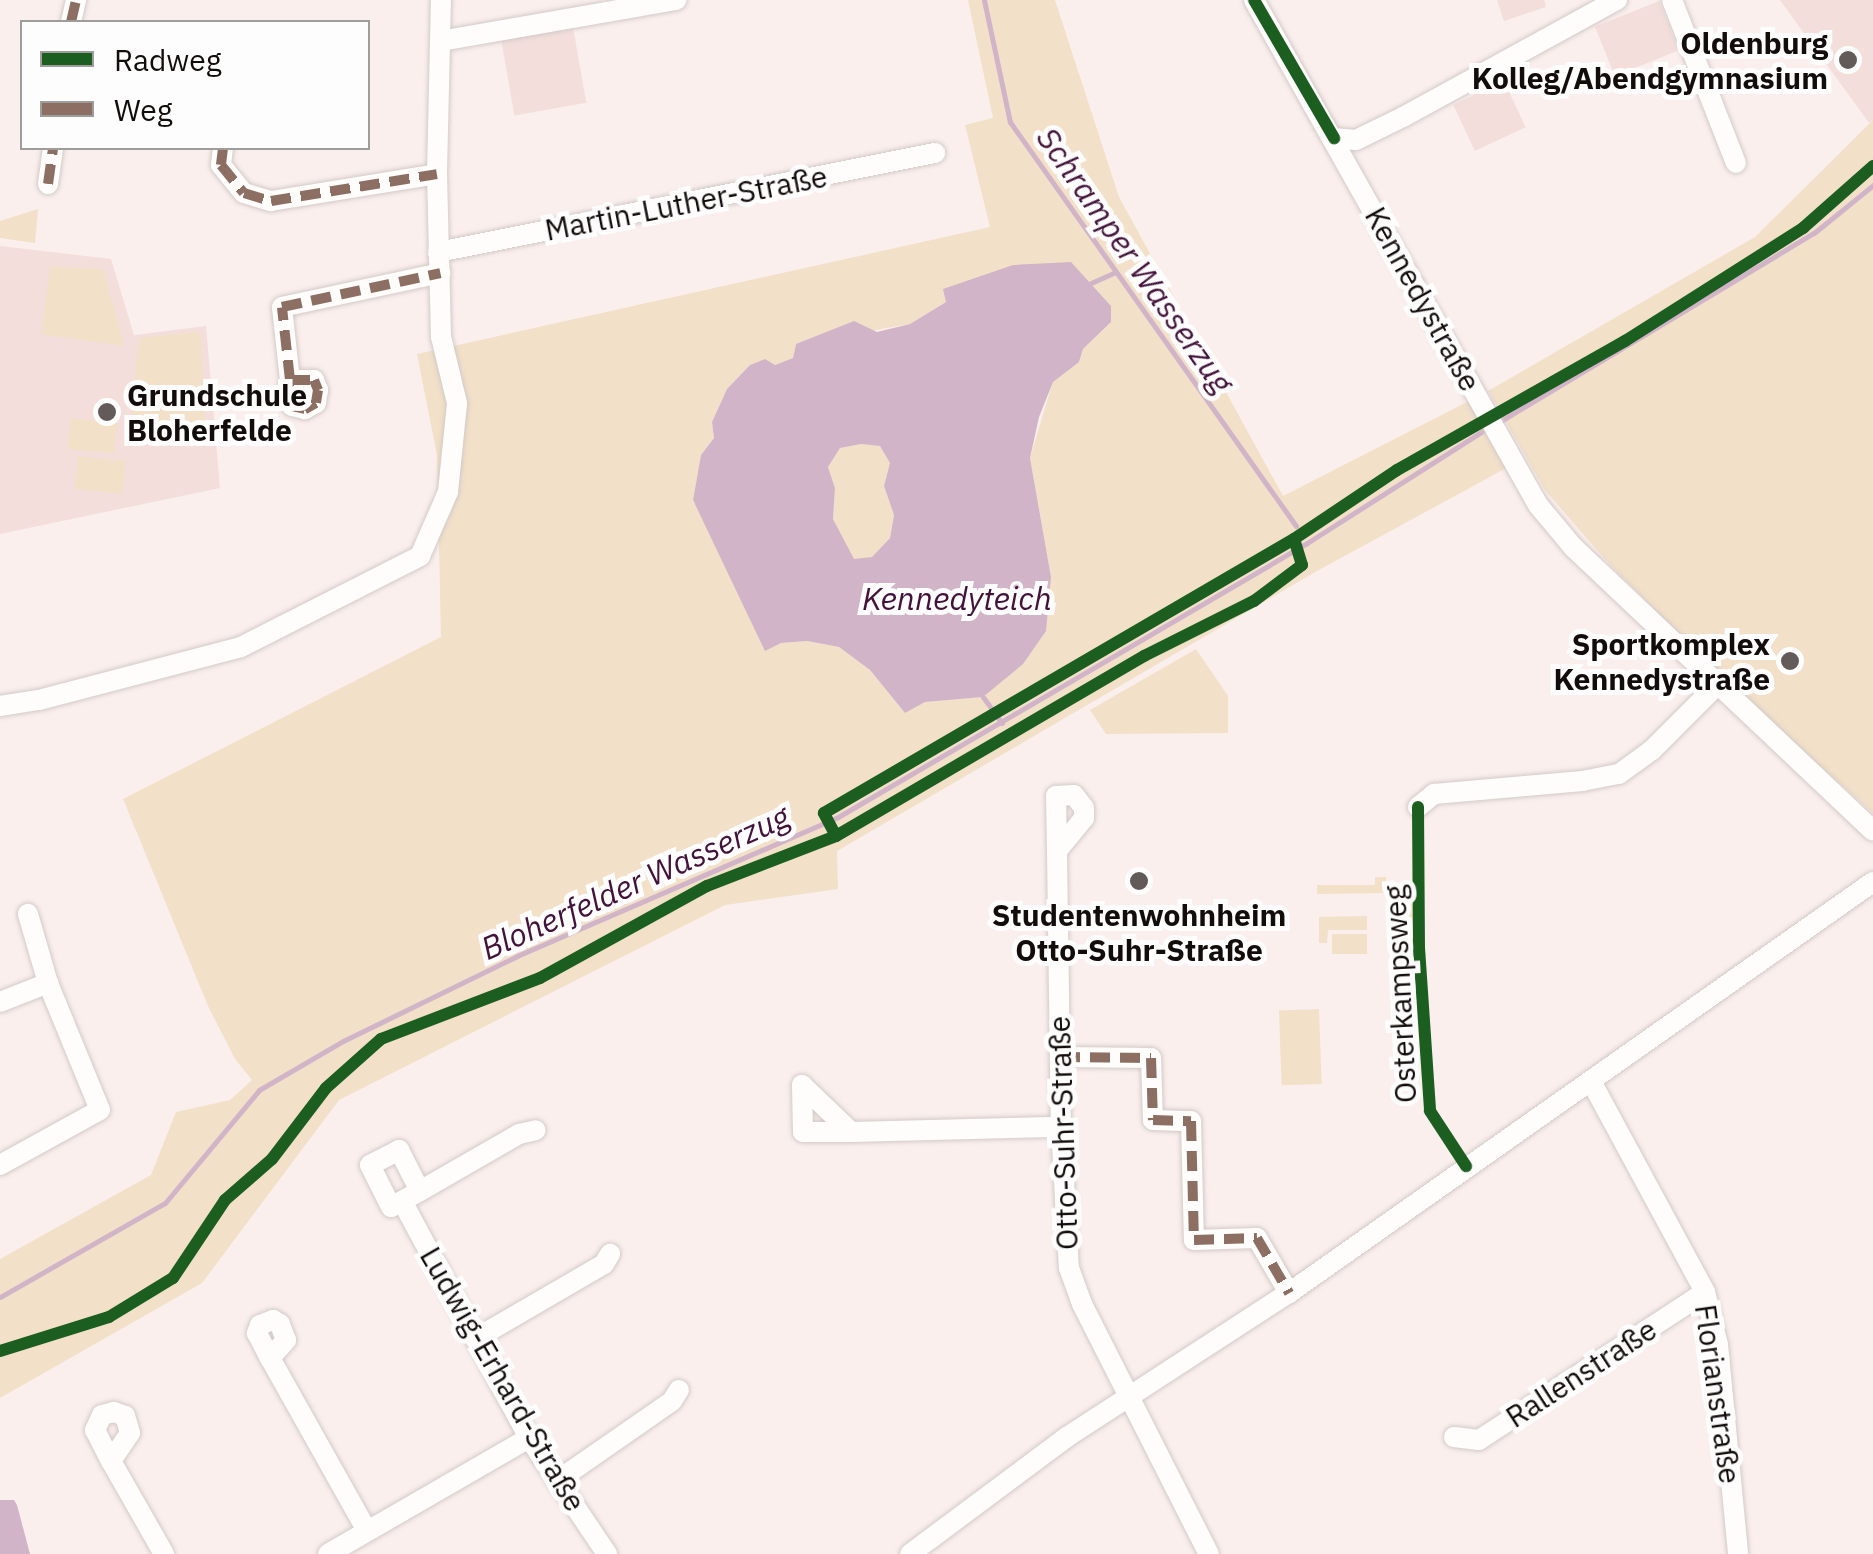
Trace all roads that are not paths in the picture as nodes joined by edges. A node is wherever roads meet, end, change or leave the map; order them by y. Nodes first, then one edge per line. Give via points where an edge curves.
1 (441, 0) edge
2 (676, 0) edge
3 (1254, 0) edge
4 (1617, 0) edge
5 (1672, 0) edge
6 (440, 41) junction
7 (1334, 138) junction
8 (52, 150) edge
9 (223, 150) edge
10 (934, 153) dead end
11 (1736, 163) dead end
12 (436, 174) junction
13 (48, 184) dead end
14 (439, 263) junction
15 (290, 380) dead end
16 (1718, 684) junction
17 (0, 706) edge
18 (1418, 807) dead end
19 (1873, 831) edge
20 (1057, 852) dead end
21 (1873, 882) edge
22 (28, 914) dead end
23 (48, 983) junction
24 (0, 1002) edge
25 (1060, 1057) junction
26 (1592, 1083) junction
27 (1061, 1127) junction
28 (536, 1130) dead end
29 (851, 1132) dead end
30 (0, 1165) edge
31 (610, 1254) dead end
32 (1705, 1292) junction
33 (1289, 1293) junction
34 (475, 1339) junction
35 (270, 1358) dead end
36 (678, 1390) dead end
37 (1130, 1400) junction
38 (1454, 1437) dead end
39 (530, 1438) junction
40 (111, 1461) dead end
41 (557, 1481) junction
42 (367, 1531) junction
43 (164, 1554) edge
44 (328, 1554) edge
45 (608, 1554) edge
46 (910, 1554) edge
47 (1209, 1554) edge
48 (1738, 1554) edge

1 - 6 street
2 - 6 street
3 - 7 street, Kennedystraße
4 - 7 street via 1356,140
5 - 11 street
6 - 12 street
7 - 16 street, Kennedystraße via 1538,505 1573,547
8 - 13 street
9 - 12 street via 221,165 244,193 271,201
10 - 14 street, Martin-Luther-Straße
12 - 14 street
14 - 15 street, Martin-Luther-Straße via 282,307
14 - 17 street via 441,338 457,403 448,492 420,556 241,647
16 - 18 street via 1620,774 1434,794
16 - 19 street, Kennedystraße
20 - 25 street, Otto-Suhr-Straße
21 - 26 street
22 - 23 street
23 - 24 street
23 - 30 street via 100,1110
25 - 27 street, Otto-Suhr-Straße
25 - 33 street via 1151,1058 1153,1120 1190,1121 1194,1240 1257,1238
26 - 32 street, Florianstraße
26 - 33 street
27 - 29 street
27 - 37 street, Otto-Suhr-Straße via 1069,1268
28 - 34 street, Ludwig-Erhard-Straße via 411,1196
31 - 34 street via 604,1264
32 - 38 street, Rallenstraße via 1478,1440
32 - 48 street, Florianstraße via 1718,1346
33 - 37 street
34 - 39 street, Ludwig-Erhard-Straße
35 - 42 street
36 - 41 street via 672,1401
37 - 46 street via 1067,1437
37 - 47 street, Otto-Suhr-Straße
39 - 41 street, Ludwig-Erhard-Straße
39 - 42 street
40 - 43 street
41 - 45 street, Ludwig-Erhard-Straße
42 - 44 street

